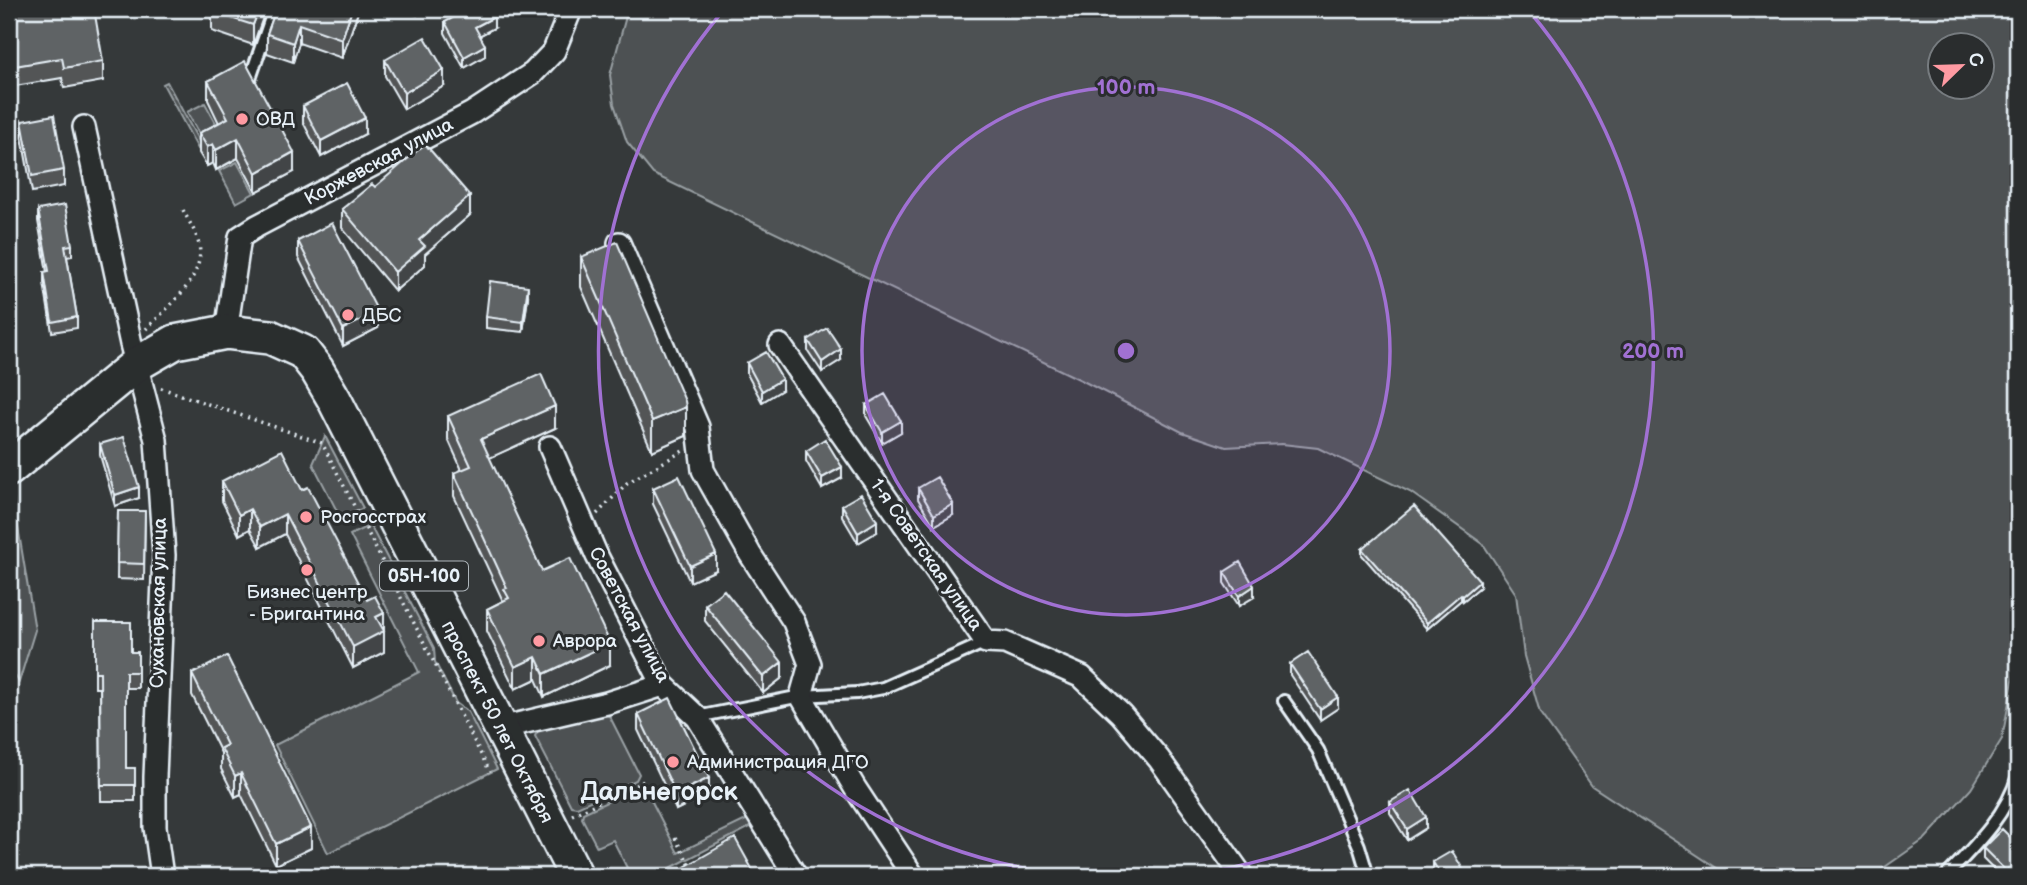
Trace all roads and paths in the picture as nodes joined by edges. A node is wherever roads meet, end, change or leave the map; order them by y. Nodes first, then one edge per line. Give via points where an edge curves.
1 (274, 9) edge
2 (571, 9) edge
3 (251, 76) edge
4 (84, 127) dead end
5 (619, 243) edge
6 (226, 332) junction
7 (780, 345) dead end
8 (140, 379) junction
9 (700, 441) junction
10 (550, 447) dead end
11 (9, 469) edge
12 (584, 527) junction
13 (986, 642) junction
14 (663, 685) junction
15 (801, 696) junction
16 (1284, 701) dead end
17 (697, 717) junction
18 (499, 729) junction
19 (490, 772) dead end
20 (2018, 775) edge
21 (646, 780) dead end
22 (571, 815) dead end
23 (675, 838) dead end
24 (694, 873) edge
25 (162, 876) edge
26 (576, 876) edge
27 (796, 876) edge
28 (913, 876) edge
29 (1242, 876) edge
30 (1368, 876) edge
31 (1946, 876) edge

1 - 3 lane
2 - 6 street, Коржевская улица via 554,51 533,72 471,113 240,237
4 - 8 street, Сухановская улица
5 - 9 street
6 - 8 main road, проспект 50 лет Октября / 05Н-100 via 175,342
6 - 18 main road, проспект 50 лет Октября / 05Н-100 via 270,337 303,352 317,370
7 - 13 street, 1-я Советская улица
8 - 11 main road, проспект 50 лет Октября / 05Н-100
8 - 19 path via 323,443
8 - 25 street, Сухановская улица via 156,440 164,555 155,777 155,827
9 - 12 path via 627,483
9 - 15 street via 703,470 794,622 810,664
10 - 12 street, Советская улица
12 - 14 street, Советская улица
13 - 15 lane via 883,688
13 - 29 street, 1-я Советская улица via 1004,643 1082,677 1122,714 1159,759
14 - 17 street, Советская улица
14 - 18 street
15 - 17 lane
15 - 28 street
16 - 30 lane via 1318,750
17 - 27 street, Советская улица
18 - 26 main road, проспект 50 лет Октября / 05Н-100
20 - 31 lane via 1984,835
21 - 22 path
23 - 24 path

